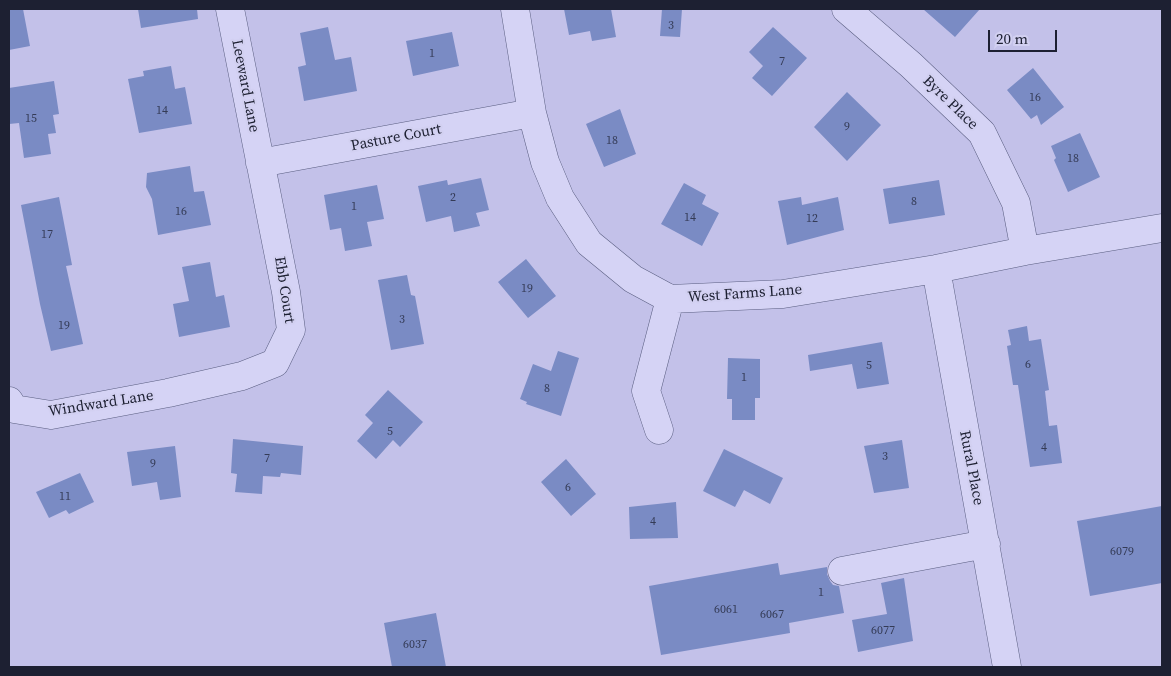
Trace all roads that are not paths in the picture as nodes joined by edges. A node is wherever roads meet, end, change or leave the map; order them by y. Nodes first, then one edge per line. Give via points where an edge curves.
1 (230, 9) edge
2 (514, 9) edge
3 (846, 9) edge
4 (532, 113) junction
5 (260, 163) junction
6 (1162, 228) edge
7 (1025, 251) junction
8 (936, 269) junction
9 (670, 299) junction
10 (168, 393) joint
11 (9, 401) edge
12 (659, 430) dead end
13 (986, 544) junction
14 (842, 571) dead end
15 (1008, 667) edge

1 - 5 street, Leeward Lane
2 - 4 street, West Farms Lane
3 - 7 street, Byre Place via 911,65 982,134 1016,203
4 - 5 street, Pasture Court
4 - 9 street, West Farms Lane via 545,162 560,198 589,243 633,279
5 - 10 street, Ebb Court via 291,330 275,363 242,376
6 - 7 street, West Farms Lane
7 - 8 street, West Farms Lane
8 - 9 street, West Farms Lane via 783,294
8 - 13 street, Rural Place
9 - 12 street via 646,391
10 - 11 street, Windward Lane via 51,415 14,409
13 - 14 street
13 - 15 street, Rural Place

